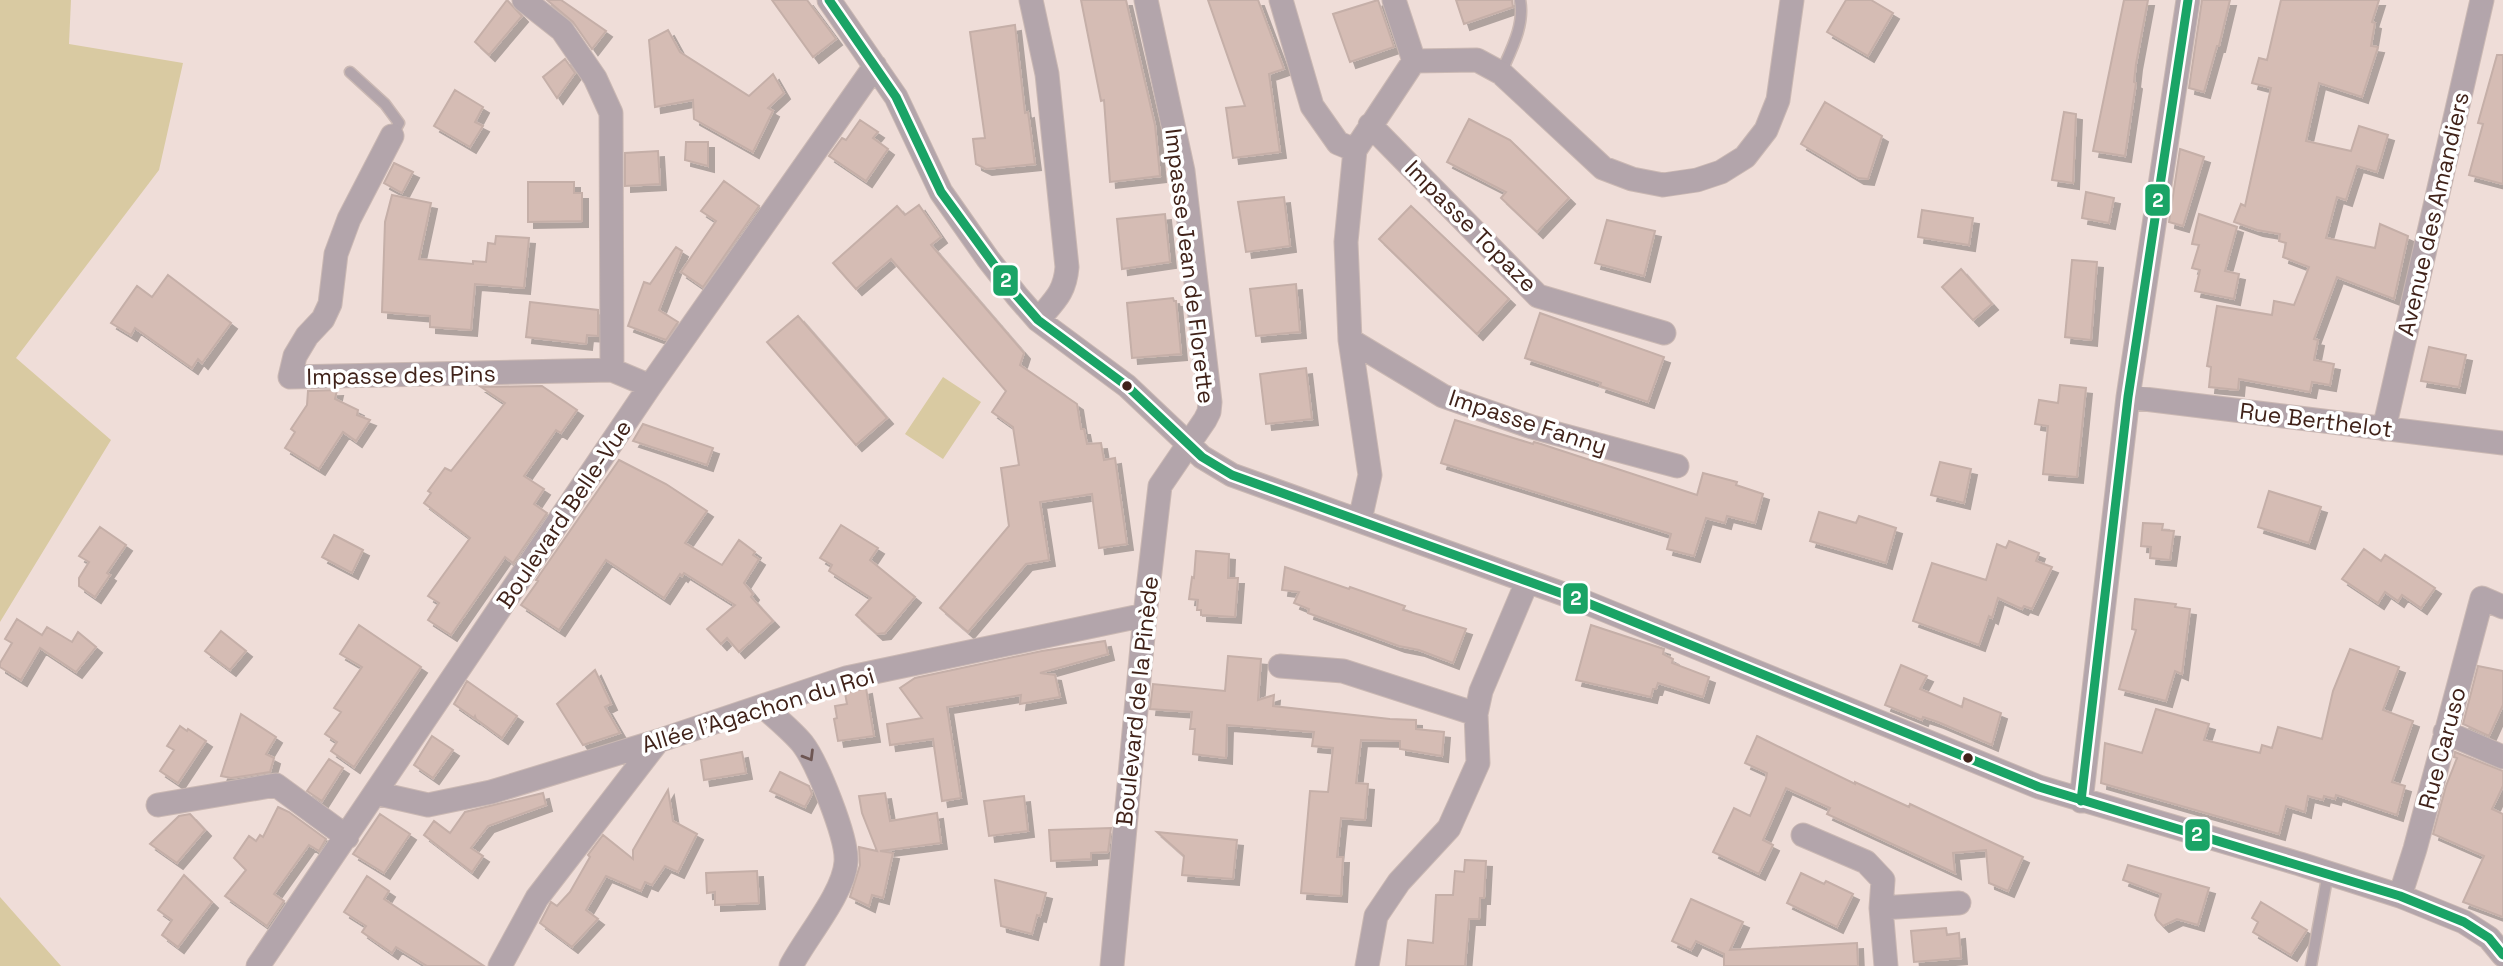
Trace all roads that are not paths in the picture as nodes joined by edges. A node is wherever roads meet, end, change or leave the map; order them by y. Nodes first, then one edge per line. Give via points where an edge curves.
1 (524, 0) edge
2 (829, 0) edge
3 (1031, 0) edge
4 (1146, 0) edge
5 (1281, 0) edge
6 (1394, 0) edge
7 (1520, 0) edge
8 (1793, 0) edge
9 (2188, 0) edge
10 (2482, 0) edge
11 (1414, 61) junction
12 (875, 66) junction
13 (350, 72) dead end
14 (1502, 73) junction
15 (1370, 125) junction
16 (392, 136) joint
17 (1355, 150) junction
18 (1038, 320) junction
19 (1664, 333) dead end
20 (1350, 340) junction
21 (612, 370) junction
22 (650, 386) junction
23 (2128, 397) junction
24 (2384, 429) junction
25 (2503, 443) edge
26 (1188, 445) junction
27 (1677, 466) dead end
28 (1360, 520) junction
29 (1527, 582) junction
30 (2493, 603) edge
31 (1144, 615) junction
32 (1280, 666) dead end
33 (763, 706) junction
34 (1476, 714) junction
35 (2445, 732) junction
36 (657, 741) junction
37 (2503, 757) edge
38 (375, 793) junction
39 (2081, 800) junction
40 (158, 805) dead end
41 (1803, 835) dead end
42 (347, 837) junction
43 (2328, 873) junction
44 (2400, 896) junction
45 (1959, 903) dead end
46 (1881, 908) junction
47 (2498, 943) edge
48 (258, 966) edge
49 (500, 966) edge
50 (791, 966) edge
51 (1112, 966) edge
52 (1367, 966) edge
53 (1886, 966) edge
54 (2311, 966) edge

1 - 21 street via 562,30 595,78 611,113
2 - 12 street
3 - 18 street via 1047,74 1067,267 1062,292
4 - 26 street, Impasse Jean de Florette via 1183,171 1210,402 1205,420
5 - 17 street via 1312,106 1338,144
6 - 11 street
7 - 14 lane via 1515,40
8 - 14 street via 1778,100 1766,130 1745,157 1697,180 1663,185 1603,168
9 - 23 street
10 - 24 street, Avenue des Amandiers
11 - 14 street via 1477,60
11 - 15 street
12 - 18 street via 896,97 941,192
12 - 22 street, Boulevard Belle-Vue
13 - 16 lane via 399,123
15 - 17 street
15 - 19 street, Impasse Topaze via 1538,296
16 - 21 street, Impasse des Pins via 340,242 330,304 295,356 290,377
17 - 20 street via 1346,242
18 - 26 street via 1127,386
20 - 27 street, Impasse Fanny via 1443,396 1532,427
20 - 28 street via 1370,475
21 - 22 street, Impasse des Pins
22 - 38 street, Boulevard Belle-Vue
23 - 24 street, Rue Berthelot
23 - 39 street
24 - 25 street, Rue Berthelot
26 - 28 street via 1232,475
26 - 31 street, Boulevard de la Pinède via 1160,486
28 - 29 street
29 - 34 street via 1481,691
29 - 39 street
30 - 35 street, Rue Caruso
31 - 33 street, Allée l'Agachon du Roi via 846,678
31 - 51 street, Boulevard de la Pinède
32 - 34 street via 1343,671
33 - 36 street, Allée l'Agachon du Roi
33 -> 50 street via 802,743 815,764 843,837 846,863 837,891
34 - 52 street via 1478,763 1449,828 1399,882 1376,916
35 - 37 street
35 - 44 street, Rue Caruso
36 - 38 street, Allée l'Agachon du Roi via 491,792 428,805
36 - 49 street via 537,898
38 - 42 street, Boulevard Belle-Vue
39 - 43 street
40 - 42 street via 276,785
41 - 46 street via 1866,862 1883,880
42 - 48 street, Boulevard Belle-Vue
43 - 44 street
43 - 54 lane
44 - 47 street via 2465,922
45 - 46 street
46 - 53 street

